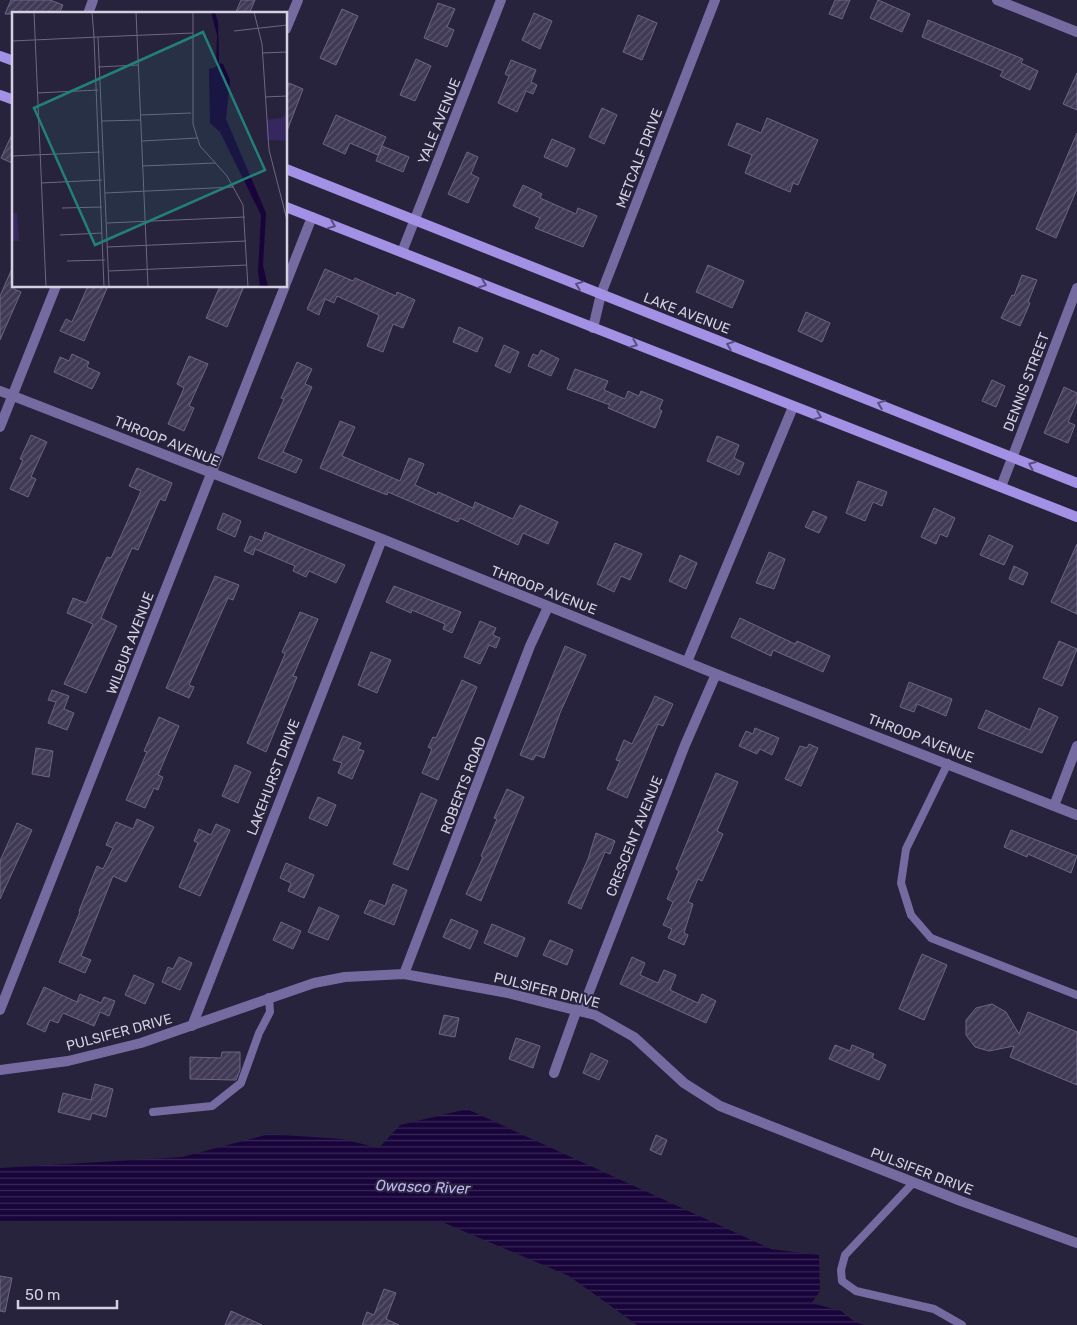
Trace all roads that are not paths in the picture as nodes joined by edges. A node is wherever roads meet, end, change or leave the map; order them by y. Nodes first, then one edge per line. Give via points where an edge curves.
1 (93, 0) edge
2 (298, 0) edge
3 (501, 0) edge
4 (715, 0) edge
5 (997, 0) edge
6 (89, 12) edge
7 (288, 24) edge
8 (1077, 32) edge
9 (0, 56) edge
10 (12, 60) edge
11 (0, 95) edge
12 (12, 99) edge
13 (288, 170) edge
14 (288, 208) edge
15 (312, 217) junction
16 (414, 220) junction
17 (402, 252) junction
18 (288, 280) edge
19 (55, 288) edge
20 (285, 288) edge
21 (1077, 288) edge
22 (602, 294) junction
23 (593, 328) junction
24 (0, 392) edge
25 (13, 396) junction
26 (793, 406) junction
27 (0, 427) edge
28 (1012, 457) junction
29 (211, 474) junction
30 (1077, 483) edge
31 (1001, 487) junction
32 (1077, 517) edge
33 (382, 539) junction
34 (548, 607) junction
35 (687, 662) junction
36 (716, 674) junction
37 (1077, 746) edge
38 (948, 764) junction
39 (1054, 806) junction
40 (1077, 815) edge
41 (404, 974) junction
42 (1077, 995) edge
43 (269, 998) junction
44 (0, 1010) edge
45 (579, 1010) junction
46 (192, 1026) junction
47 (0, 1070) edge
48 (554, 1073) dead end
49 (153, 1112) dead end
50 (913, 1182) junction
51 (1077, 1243) edge
52 (962, 1325) edge

1 - 6 street
2 - 7 street
3 - 16 street, YALE AVENUE
4 - 22 street, METCALF DRIVE
5 - 8 street
9 - 10 main road
11 - 12 main road
13 - 16 main road, LAKE AVENUE
14 - 15 main road
15 -> 17 main road
15 - 18 street, WILBUR AVENUE
16 - 17 street, YALE AVENUE
22 -> 16 main road, LAKE AVENUE
17 -> 23 main road
19 - 25 street
20 - 29 street, WILBUR AVENUE
21 - 28 street, DENNIS STREET
22 - 23 street, METCALF DRIVE
28 -> 22 main road, LAKE AVENUE
23 -> 26 main road
24 - 25 street, THROOP AVENUE
25 - 27 street
25 - 29 street, THROOP AVENUE
26 -> 31 main road
26 - 35 street
30 -> 28 main road, LAKE AVENUE
28 - 31 street, DENNIS STREET
29 - 33 street, THROOP AVENUE
29 - 44 street, WILBUR AVENUE
31 - 32 main road
33 - 34 street, THROOP AVENUE
33 - 46 street, LAKEHURST DRIVE
34 - 35 street, THROOP AVENUE
34 - 41 street, ROBERTS ROAD via 530,646
35 - 36 street, THROOP AVENUE
36 - 38 street, THROOP AVENUE
36 - 45 street, CRESCENT AVENUE
37 - 39 street
38 - 39 street, THROOP AVENUE
38 - 42 lane via 906,849 901,883 911,915 931,938
39 - 40 street, THROOP AVENUE
41 - 43 street, PULSIFER DRIVE via 345,976
41 - 45 street, PULSIFER DRIVE
43 - 46 street, PULSIFER DRIVE
43 - 49 lane via 270,1012 240,1083 212,1106
45 - 48 street, CRESCENT AVENUE
45 - 50 street, PULSIFER DRIVE via 607,1020 634,1037 684,1083 720,1106
46 - 47 street, PULSIFER DRIVE via 142,1043 68,1061
50 - 51 street, PULSIFER DRIVE
50 - 52 lane via 846,1255 841,1270 842,1282 856,1291 934,1310

